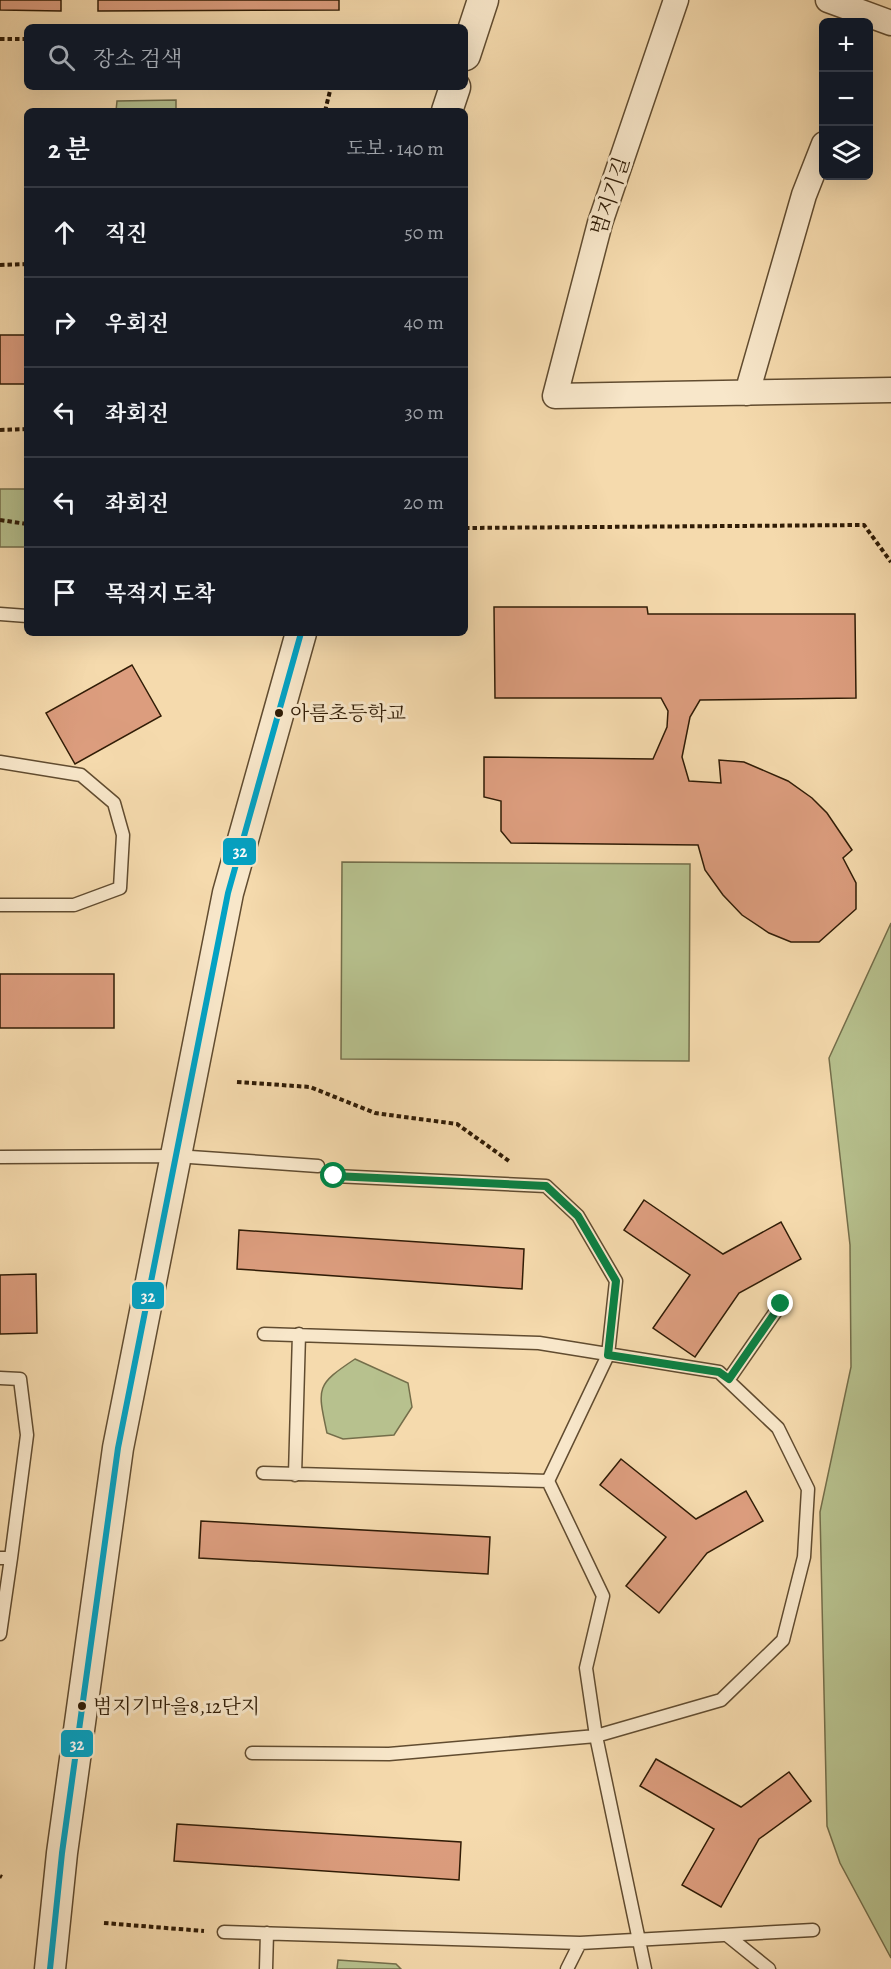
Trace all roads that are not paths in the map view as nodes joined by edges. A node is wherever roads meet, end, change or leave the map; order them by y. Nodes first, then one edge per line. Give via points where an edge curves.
1 (483, 0) edge
2 (676, 0) edge
3 (828, 0) edge
4 (877, 15) edge
5 (468, 47) edge
6 (454, 90) edge
7 (448, 108) edge
8 (819, 157) edge
9 (891, 390) edge
10 (747, 393) junction
11 (0, 614) edge
12 (24, 616) edge
13 (300, 636) edge
14 (0, 762) edge
15 (0, 905) edge
16 (176, 1156) junction
17 (0, 1157) edge
18 (318, 1166) dead end
19 (334, 1176) dead end
20 (781, 1304) dead end
21 (264, 1334) dead end
22 (299, 1335) junction
23 (608, 1355) junction
24 (0, 1378) edge
25 (729, 1379) junction
26 (263, 1473) dead end
27 (295, 1475) junction
28 (548, 1480) junction
29 (5, 1558) edge
30 (0, 1634) edge
31 (596, 1736) junction
32 (252, 1753) dead end
33 (813, 1930) dead end
34 (224, 1932) road end
35 (267, 1933) junction
36 (728, 1936) junction
37 (641, 1941) junction
38 (580, 1943) junction
39 (50, 1969) edge
40 (266, 1969) edge
41 (567, 1969) edge
42 (645, 1969) edge
43 (769, 1969) edge

1 - 5 street
2 - 10 street, 범지기길 via 600,223 555,396
3 - 4 street
6 - 7 street
8 - 10 street via 804,195
9 - 10 street
11 - 12 lane
13 - 16 street via 228,893
14 - 15 lane via 81,775 114,803 123,835 120,888 74,905
16 - 17 lane
16 - 18 lane
16 - 39 street via 118,1448 62,1853
19 - 23 lane via 546,1186 578,1216 616,1281
20 - 25 lane
21 - 22 lane
22 - 23 lane via 539,1343
22 - 27 lane
23 - 25 lane via 719,1372
23 - 28 lane
24 - 29 lane via 20,1379 27,1435
25 - 31 lane via 778,1428 808,1489 804,1557 783,1640 721,1700
26 - 27 lane
27 - 28 lane
28 - 31 lane via 603,1596 586,1668
29 - 30 lane
31 - 32 lane via 389,1754
31 - 37 lane
33 - 36 lane
34 - 35 lane
35 - 38 lane
35 - 40 lane
36 - 37 lane
36 - 43 lane
37 - 38 lane
37 - 42 lane
38 - 41 lane

